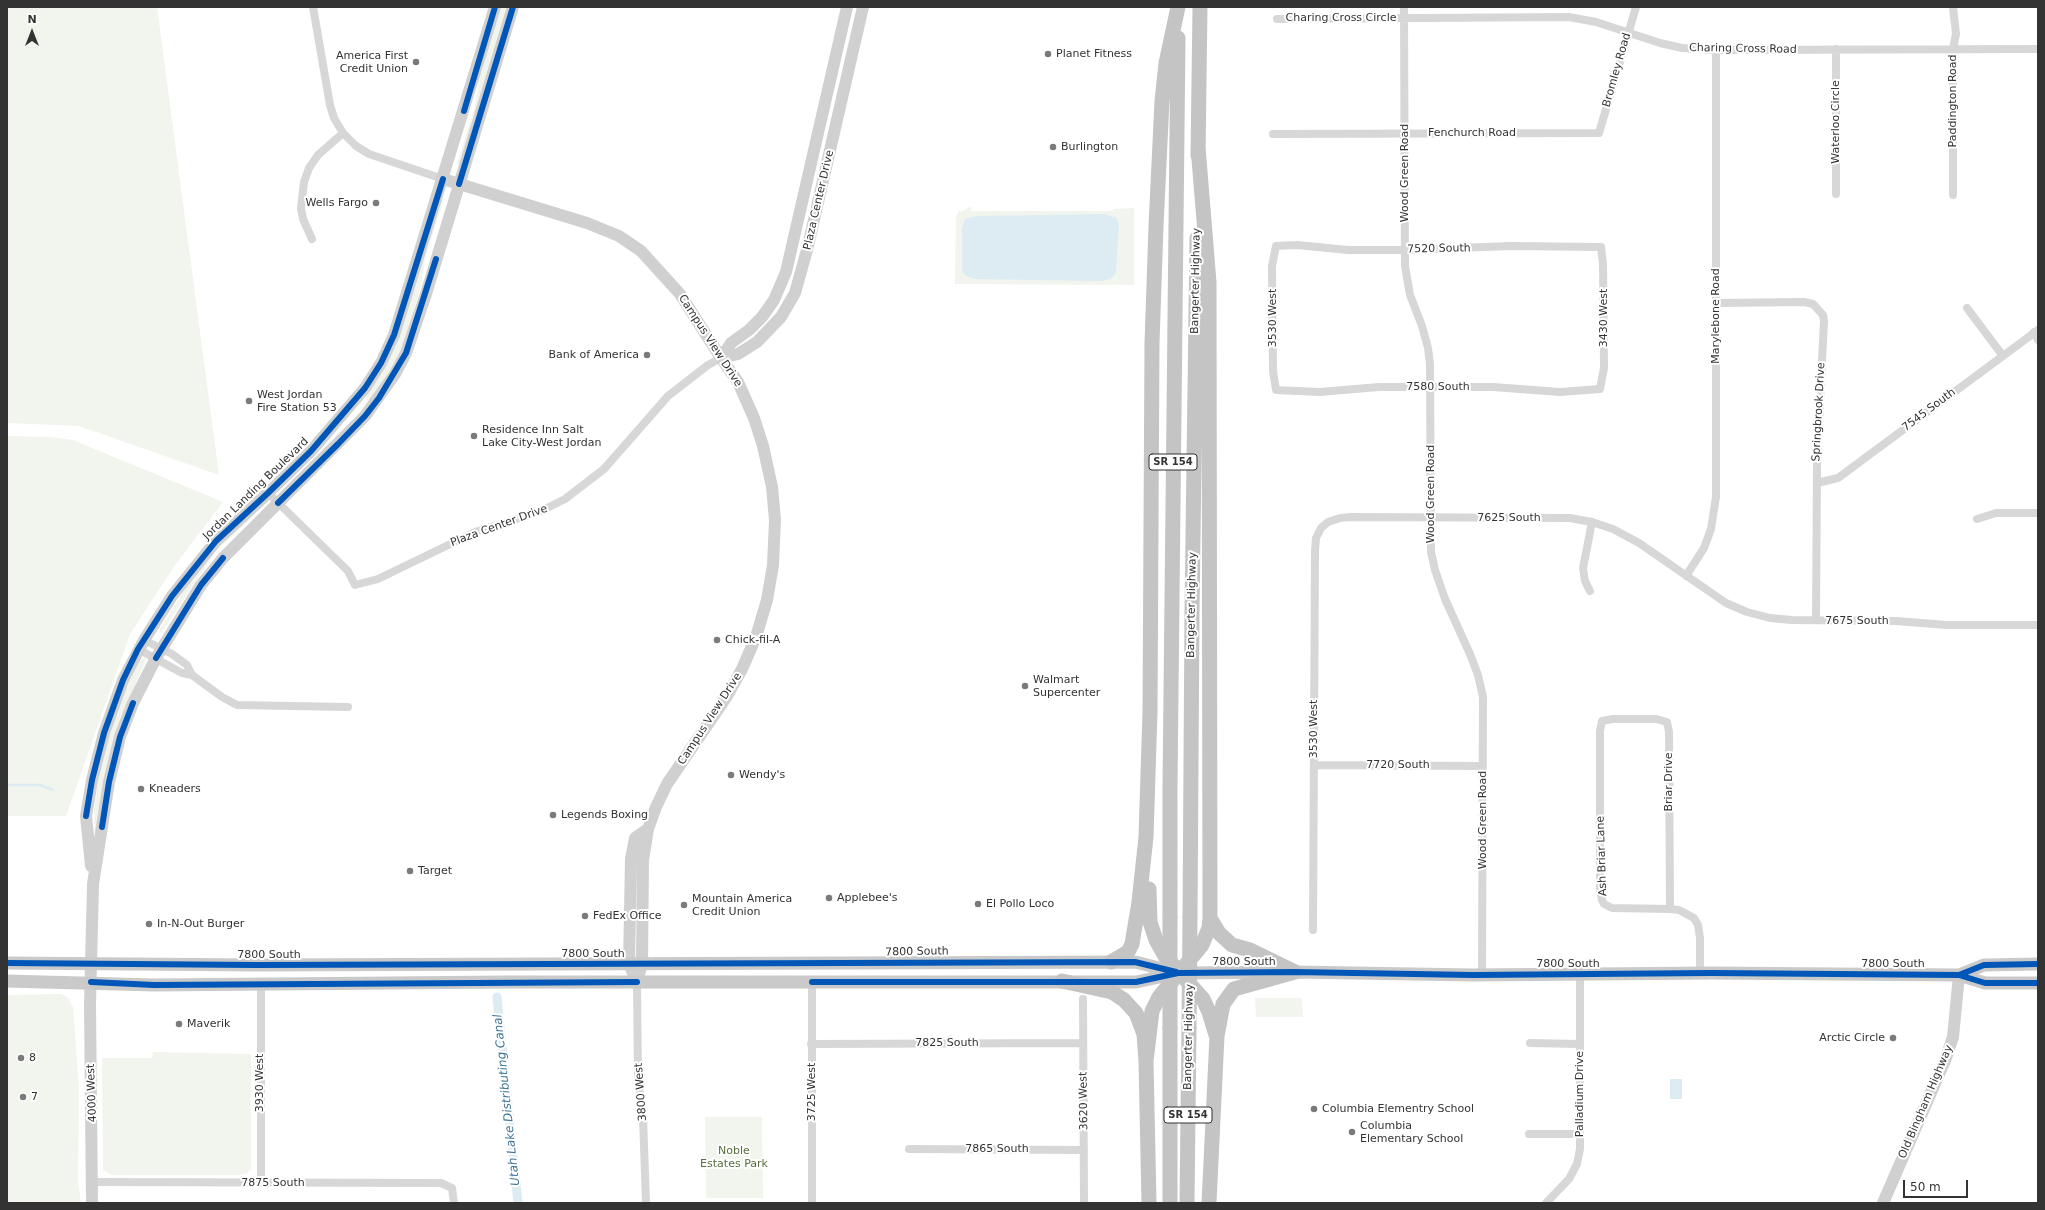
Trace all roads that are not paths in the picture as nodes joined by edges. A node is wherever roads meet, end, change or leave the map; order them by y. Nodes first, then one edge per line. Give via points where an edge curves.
1 (312, 7) edge
2 (495, 7) edge
3 (514, 7) edge
4 (847, 7) edge
5 (863, 7) edge
6 (1178, 7) edge
7 (1200, 7) edge
8 (1404, 7) edge
9 (1636, 7) edge
10 (1953, 7) edge
11 (1404, 18) junction
12 (1277, 19) dead end
13 (1628, 33) junction
14 (1953, 48) junction
15 (1836, 49) junction
16 (2038, 49) edge
17 (1716, 50) junction
18 (343, 133) junction
19 (1406, 133) junction
20 (1599, 133) joint
21 (1273, 134) dead end
22 (1198, 147) junction
23 (443, 179) junction
24 (459, 184) junction
25 (1836, 194) dead end
26 (1953, 195) dead end
27 (312, 239) dead end
28 (1276, 246) joint
29 (1601, 247) joint
30 (1405, 250) junction
31 (1716, 303) junction
32 (1967, 308) dead end
33 (2036, 331) edge
34 (2038, 340) edge
35 (2003, 356) junction
36 (721, 358) junction
37 (1430, 388) junction
38 (1600, 389) joint
39 (1276, 390) joint
40 (1817, 483) junction
41 (268, 493) junction
42 (278, 503) junction
43 (2038, 513) edge
44 (1431, 518) junction
45 (1977, 519) dead end
46 (1592, 522) junction
47 (1321, 528) joint
48 (1686, 576) junction
49 (1590, 591) dead end
50 (1816, 620) junction
51 (2038, 625) edge
52 (141, 644) junction
53 (158, 653) junction
54 (348, 707) dead end
55 (1602, 721) joint
56 (1314, 765) junction
57 (1483, 766) junction
58 (1146, 837) junction
59 (93, 884) junction
60 (1670, 909) junction
61 (1210, 918) junction
62 (1313, 930) dead end
63 (1111, 962) junction
64 (7, 963) edge
65 (91, 964) junction
66 (636, 964) junction
67 (2038, 964) edge
68 (492, 965) junction
69 (1295, 972) junction
70 (1178, 973) junction
71 (1700, 973) junction
72 (1482, 974) junction
73 (1580, 974) junction
74 (1959, 975) junction
75 (7, 981) edge
76 (1062, 981) junction
77 (91, 982) junction
78 (637, 982) junction
79 (812, 982) junction
80 (425, 983) junction
81 (2038, 983) edge
82 (261, 984) junction
83 (1083, 999) dead end
84 (1217, 1036) junction
85 (1082, 1043) junction
86 (1530, 1043) dead end
87 (811, 1044) junction
88 (1580, 1044) junction
89 (1146, 1061) junction
90 (1529, 1134) dead end
91 (1580, 1134) junction
92 (909, 1149) dead end
93 (1084, 1150) junction
94 (92, 1182) junction
95 (261, 1183) junction
96 (92, 1203) edge
97 (454, 1203) edge
98 (646, 1203) edge
99 (812, 1203) edge
100 (1084, 1203) edge
101 (1149, 1203) edge
102 (1170, 1203) edge
103 (1187, 1203) edge
104 (1209, 1203) edge
105 (1546, 1203) edge
106 (1884, 1203) edge

1 - 18 street, Campus View Drive via 330,105
2 - 23 main road, Jordan Landing Boulevard
3 - 24 main road, Jordan Landing Boulevard
4 - 36 main road, Plaza Center Drive via 786,272 774,300 762,317 731,343
5 - 36 main road, Plaza Center Drive via 803,270 795,293 781,317 757,342 738,354
6 - 58 highway via 1166,63 1162,100 1156,226 1152,343 1150,712
6 - 102 highway, Bangerter Highway / SR 154, bridge via 1170,737
7 - 22 highway, Bangerter Highway / SR 154
8 - 11 street, Wood Green Road
9 - 13 street, Bromley Road
10 - 14 street, Paddington Road via 1956,34
11 - 12 street, Charing Cross Circle
11 - 13 street, Charing Cross Road via 1569,17
11 - 19 street, Wood Green Road
13 - 17 street, Charing Cross Road via 1682,48
13 - 20 street, Bromley Road
14 - 15 street, Charing Cross Road
14 - 16 street, Charing Cross Road
14 - 26 street, Paddington Road
15 - 17 street, Charing Cross Road
15 - 25 street, Waterloo Circle
17 - 31 street, Marylebone Road
18 - 23 street, Campus View Drive via 369,154
18 - 27 street via 318,155 309,168 304,182 301,208
19 - 20 street, Fenchurch Road
19 - 21 street, Fenchurch Road
19 - 30 street, Wood Green Road
22 - 61 highway via 1209,282
22 - 103 highway, Bangerter Highway / SR 154, bridge
23 - 24 main road, Campus View Drive
23 - 41 main road, Jordan Landing Boulevard via 394,335 381,363 347,411
24 - 36 main road, Campus View Drive via 587,224 624,240 641,251 680,294
24 - 42 main road, Jordan Landing Boulevard via 426,294 406,352 394,374 365,416
28 - 30 street, 7520 South
28 - 39 street, 3530 West via 1272,266 1273,371
29 - 30 street, 7520 South via 1510,246
29 - 38 street, 3430 West via 1604,368
30 - 37 street, Wood Green Road via 1408,289 1428,348
31 - 40 street, Springbrook Drive via 1804,302 1813,304 1823,315
31 - 48 street, Marylebone Road via 1715,512 1704,548
32 - 35 street
33 - 34 street
33 - 35 street, 7545 South
35 - 40 street, 7545 South via 1838,478
36 - 42 street, Plaza Center Drive via 668,396 604,469 565,499 539,512 475,532 378,579 355,585 348,571
36 - 66 main road, Campus View Drive via 746,398 758,427 768,468 775,520 770,586 763,618 742,669 723,702 667,784 648,829
37 - 38 street, 7580 South via 1493,387 1560,392
37 - 39 street, 7580 South via 1379,387 1320,392
37 - 44 street, Wood Green Road
40 - 50 street, Springbrook Drive
41 - 42 street, Plaza Center Drive
41 - 52 main road, Jordan Landing Boulevard via 216,541 172,596
42 - 53 main road, Jordan Landing Boulevard via 200,585
43 - 45 street via 1996,513
44 - 46 street, 7625 South via 1551,518
44 - 47 street, 7625 South via 1340,518 1328,522
44 - 57 street, Wood Green Road via 1431,552 1435,570 1480,682 1483,697
46 - 48 street, 7625 South via 1613,529 1639,543
46 - 49 street via 1583,568
47 - 56 street, 3530 West via 1316,538 1315,551
48 - 50 street, 7675 South via 1726,603 1747,612 1785,619
50 - 51 street, 7675 South via 1896,621 1947,625
52 - 53 street
52 - 59 main road, Jordan Landing Boulevard via 123,680 104,733 92,780 86,816
53 - 54 street via 182,673 192,675 222,697 242,706
53 - 59 main road, Jordan Landing Boulevard via 133,703 120,737 104,810
55 - 60 street, Ash Briar Lane via 1602,900 1608,907 1617,909
55 - 60 street, Briar Drive via 1656,719 1667,722
56 - 57 street, 7720 South
56 - 62 street, 3530 West
57 - 72 street, Wood Green Road
58 - 63 highway via 1132,944 1128,952
58 - 70 highway via 1148,913 1152,932
59 - 65 main road, Jordan Landing Boulevard
60 - 71 street, Ash Briar Lane via 1688,914 1698,925
61 - 69 highway via 1219,933 1232,945 1250,950
61 - 70 highway via 1202,945
63 - 66 main road, 7800 South
63 - 70 main road, 7800 South via 1135,962
64 - 65 main road, 7800 South
65 - 68 main road, 7800 South
65 - 77 main road, Jordan Landing Boulevard
66 - 68 main road, 7800 South
66 - 78 main road, Campus View Drive
67 - 74 main road, 7800 South via 1984,964
68 - 80 main road via 487,971 473,975 426,977
69 - 70 main road, 7800 South
69 - 72 main road, 7800 South
69 - 84 highway via 1234,989 1223,1004
70 - 76 main road, 7800 South via 1136,982
70 - 84 highway via 1202,999
70 - 89 highway via 1159,997 1152,1011
71 - 73 main road, 7800 South
71 - 74 main road, 7800 South
72 - 73 main road, 7800 South
73 - 88 street, Palladium Drive
74 - 81 main road, 7800 South via 1985,983
74 - 106 main road, Old Bingham Highway via 1953,1037
75 - 77 main road, 7800 South
76 - 79 main road, 7800 South
76 - 89 highway via 1112,992 1124,1000 1136,1013 1144,1034
77 - 82 main road, 7800 South via 154,985
77 - 94 main road, 4000 West
78 - 79 main road, 7800 South
78 - 80 main road, 7800 South
78 - 98 street, 3800 West via 638,1080 643,1117
79 - 87 street, 3725 West
80 - 82 main road, 7800 South
82 - 95 street, 3930 West
83 - 85 street, 3620 West
84 - 104 highway
85 - 87 street, 7825 South
85 - 93 street, 3620 West
86 - 88 street
87 - 99 street, 3725 West
88 - 91 street, Palladium Drive
89 - 101 highway
90 - 91 street
91 - 105 street, Palladium Drive via 1579,1157 1573,1172
92 - 93 street, 7865 South
93 - 100 street, 3620 West
94 - 95 street, 7875 South
94 - 96 main road, 4000 West
95 - 97 street, 7875 South via 441,1183 452,1188

